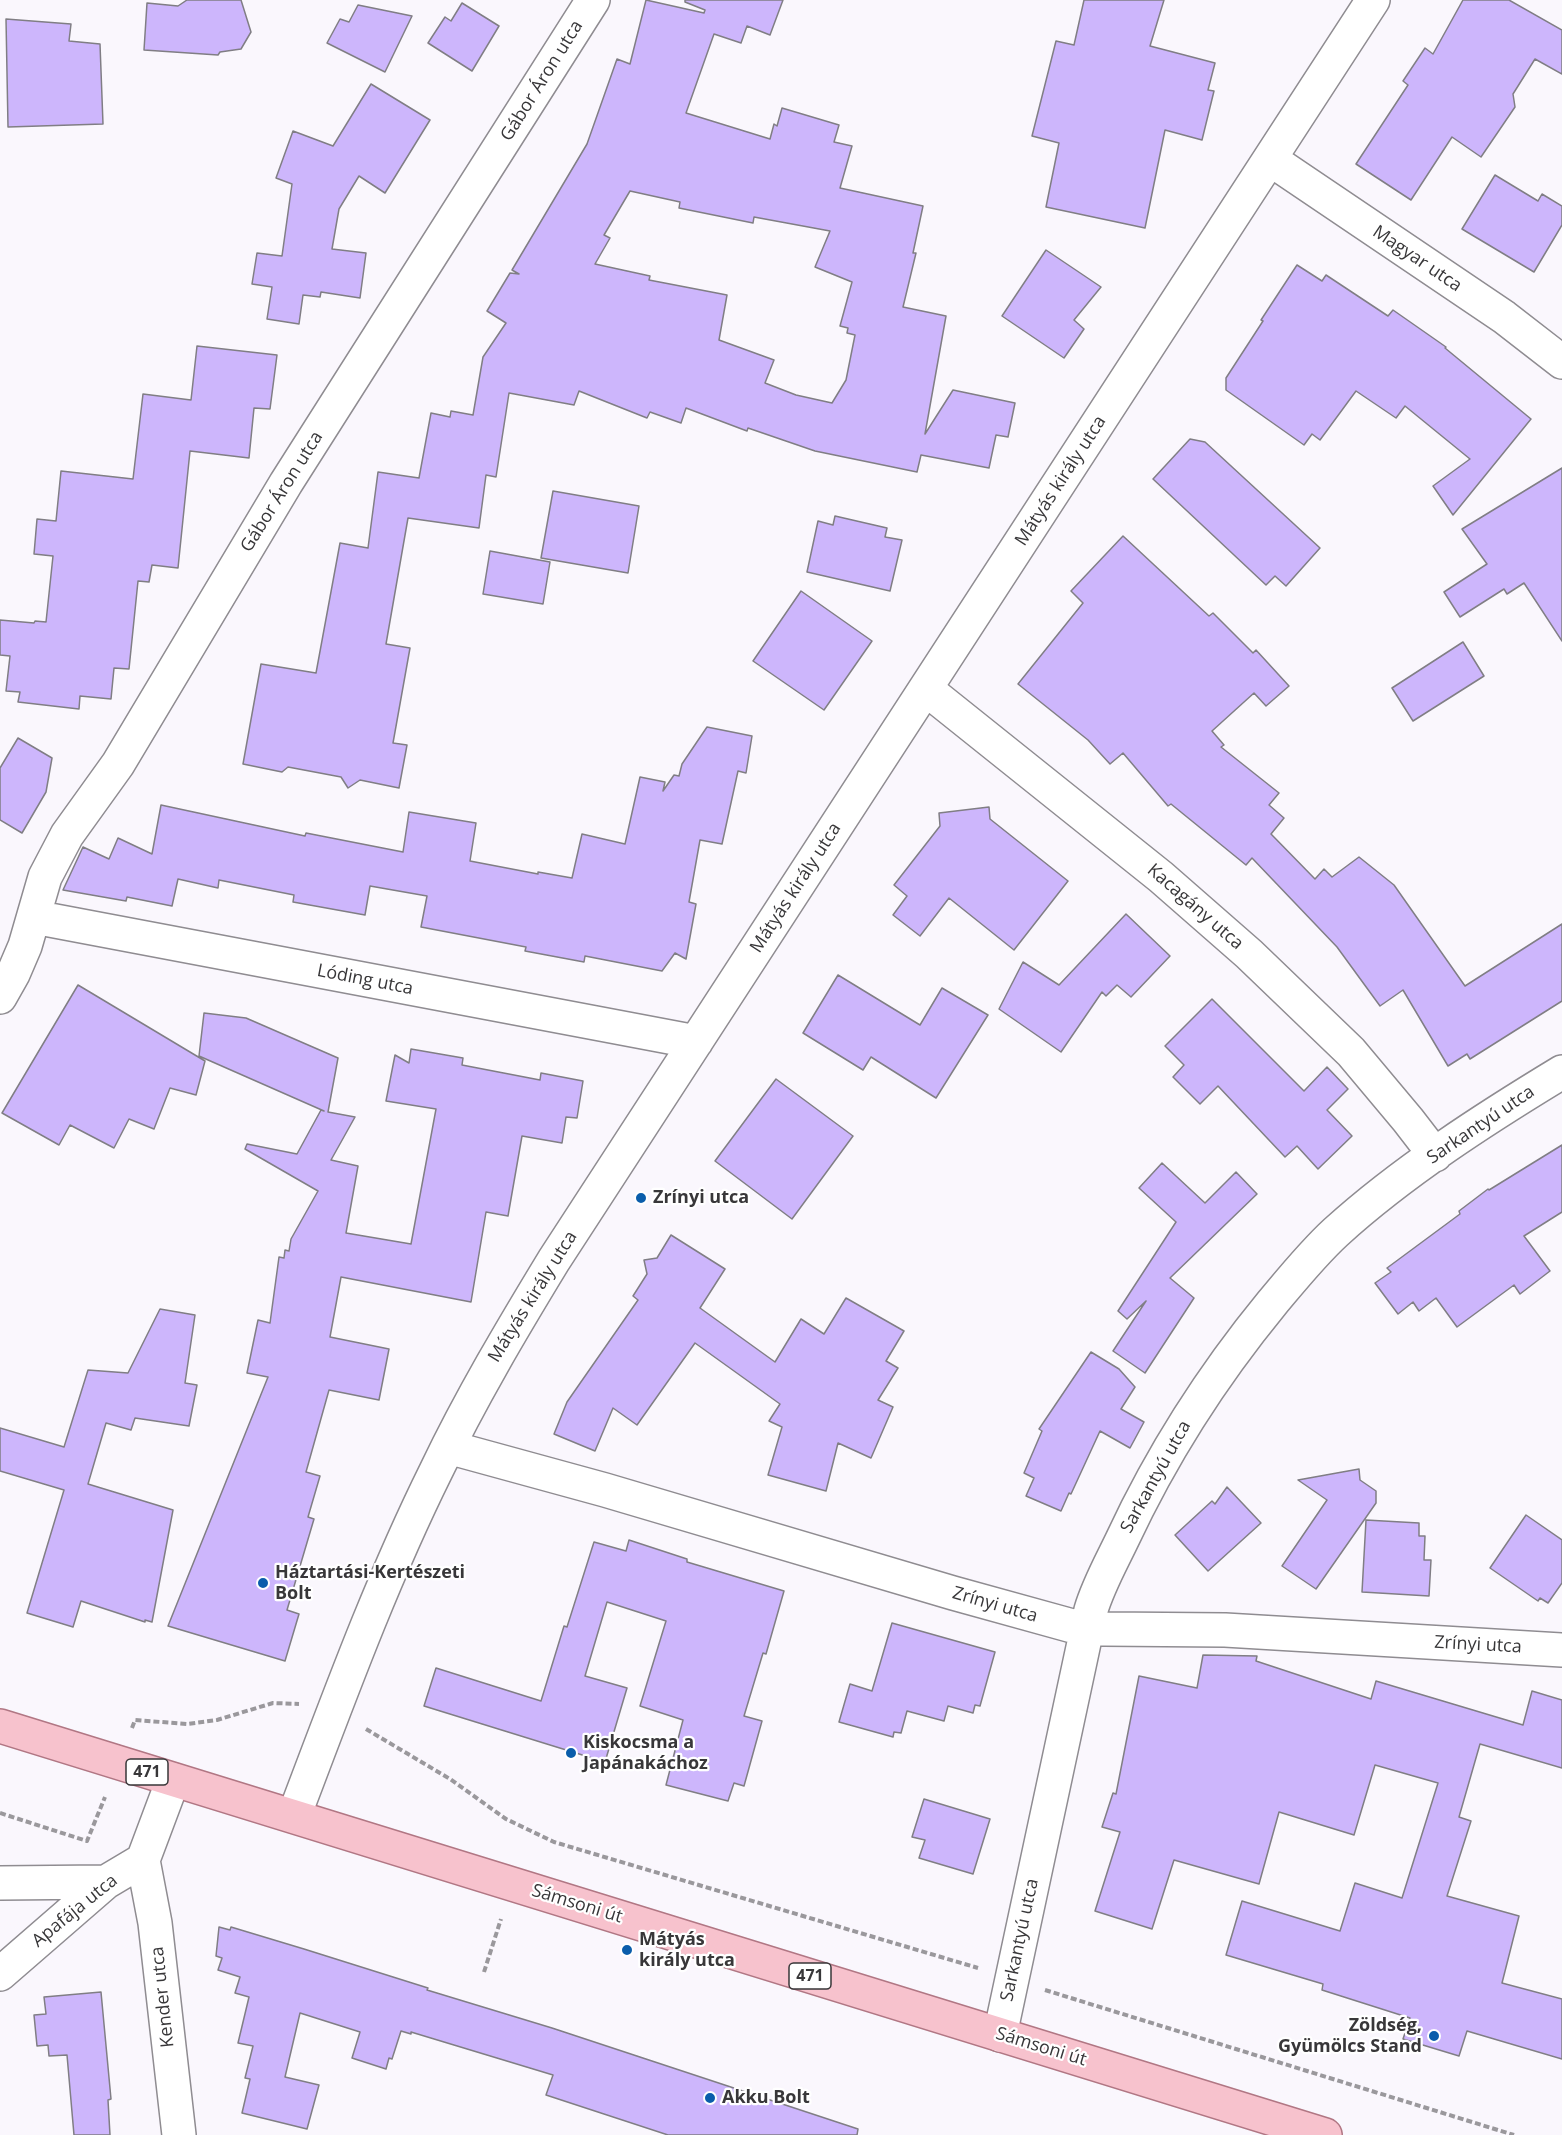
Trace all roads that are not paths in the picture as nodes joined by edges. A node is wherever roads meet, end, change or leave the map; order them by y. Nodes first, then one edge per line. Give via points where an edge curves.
1 (593, 0) edge
2 (1373, 0) edge
3 (1270, 159) junction
4 (1556, 348) edge
5 (926, 689) junction
6 (34, 917) junction
7 (0, 997) edge
8 (696, 1042) junction
9 (1562, 1072) edge
10 (1435, 1155) junction
11 (448, 1447) junction
12 (1086, 1628) junction
13 (1562, 1650) edge
14 (0, 1726) edge
15 (173, 1780) junction
16 (294, 1816) junction
17 (143, 1860) junction
18 (106, 1882) junction
19 (0, 1883) edge
20 (0, 1974) edge
21 (1000, 2035) junction
22 (179, 2135) edge
23 (1325, 2135) edge

1 - 6 street, Gábor Áron utca via 286,483 118,764 73,825 45,877
2 - 3 street, Mátyás király utca
3 - 4 street, Magyar utca
3 - 5 street, Mátyás király utca
5 - 8 street, Mátyás király utca
5 - 10 street, Kacagány utca via 1161,877 1249,954 1351,1052
6 - 7 street, Gábor Áron utca via 19,960
6 - 8 street, Lóding utca
8 - 11 street, Mátyás király utca via 500,1348
9 - 10 street, Sarkantyú utca
10 - 12 street, Sarkantyú utca via 1366,1207 1315,1253 1224,1363 1152,1479 1097,1593
11 - 12 street, Zrínyi utca
11 - 16 street, Mátyás király utca via 400,1549
12 - 13 street, Zrínyi utca via 1225,1630
12 - 21 street, Sarkantyú utca
14 - 15 main road, Sámsoni út / 471
15 - 16 main road, Sámsoni út / 471
15 - 17 street
16 - 21 main road, Sámsoni út / 471
17 - 18 street, Apafája utca
17 - 22 street, Kender utca via 155,1923
18 - 19 street
18 - 20 street, Apafája utca
21 - 23 main road, Sámsoni út / 471

